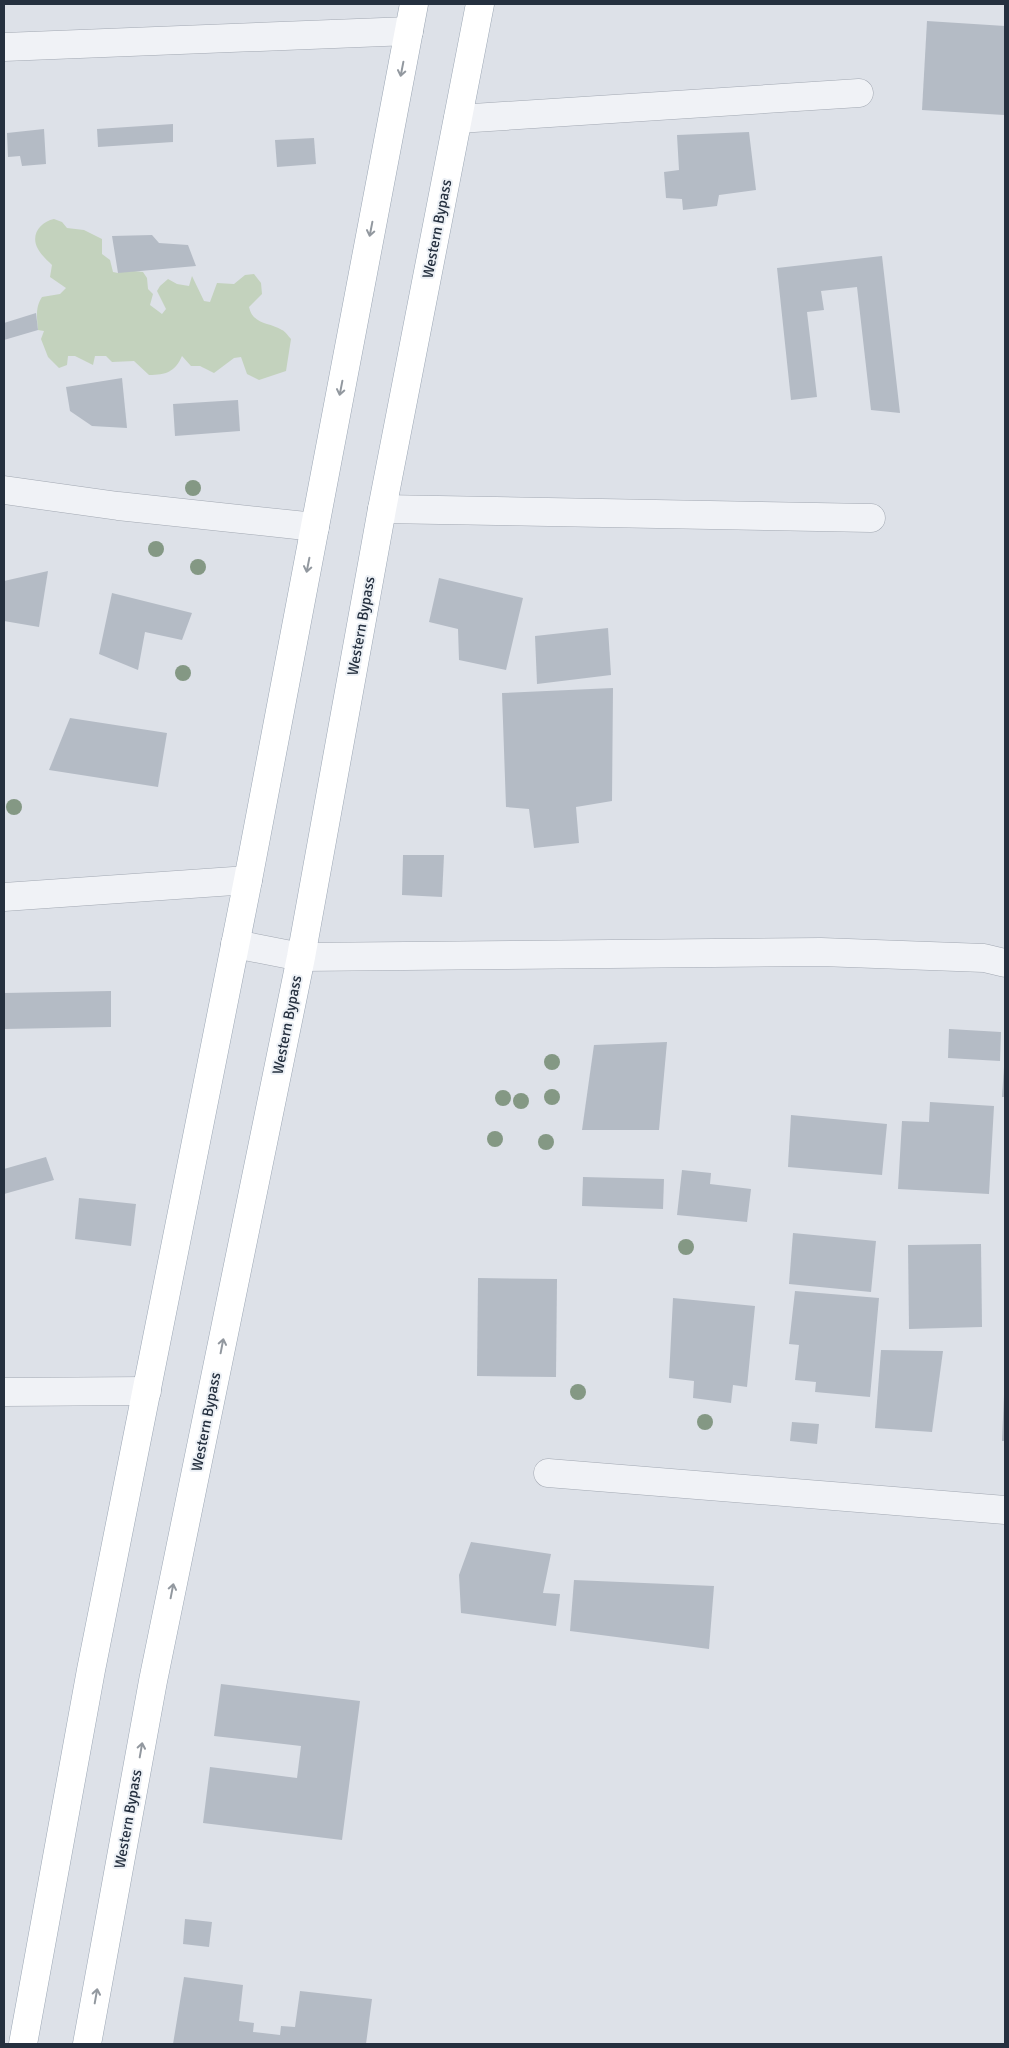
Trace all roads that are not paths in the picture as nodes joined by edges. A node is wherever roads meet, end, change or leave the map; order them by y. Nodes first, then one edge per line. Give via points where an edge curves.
1 (414, 4) edge
2 (480, 4) edge
3 (409, 31) junction
4 (4, 48) edge
5 (859, 93) dead end
6 (458, 119) junction
7 (4, 490) edge
8 (382, 509) junction
9 (871, 518) dead end
10 (315, 527) junction
11 (248, 880) junction
12 (4, 897) edge
13 (235, 944) junction
14 (301, 957) junction
15 (1005, 963) edge
16 (147, 1391) junction
17 (4, 1392) edge
18 (548, 1473) dead end
19 (1005, 1510) edge
20 (23, 2044) edge
21 (88, 2044) edge

1 - 3 main road
2 - 6 main road, Western Bypass
3 - 4 street
3 -> 10 main road
5 - 6 street
6 - 8 main road, Western Bypass
7 - 10 street
8 - 9 street
8 - 14 main road, Western Bypass
10 -> 11 main road
11 - 12 street
11 - 13 main road
13 - 14 street
13 - 16 main road
14 - 15 street via 821,952 984,958
21 -> 14 main road, Western Bypass via 154,1681
16 - 17 street
16 - 20 main road via 91,1670
18 - 19 street

